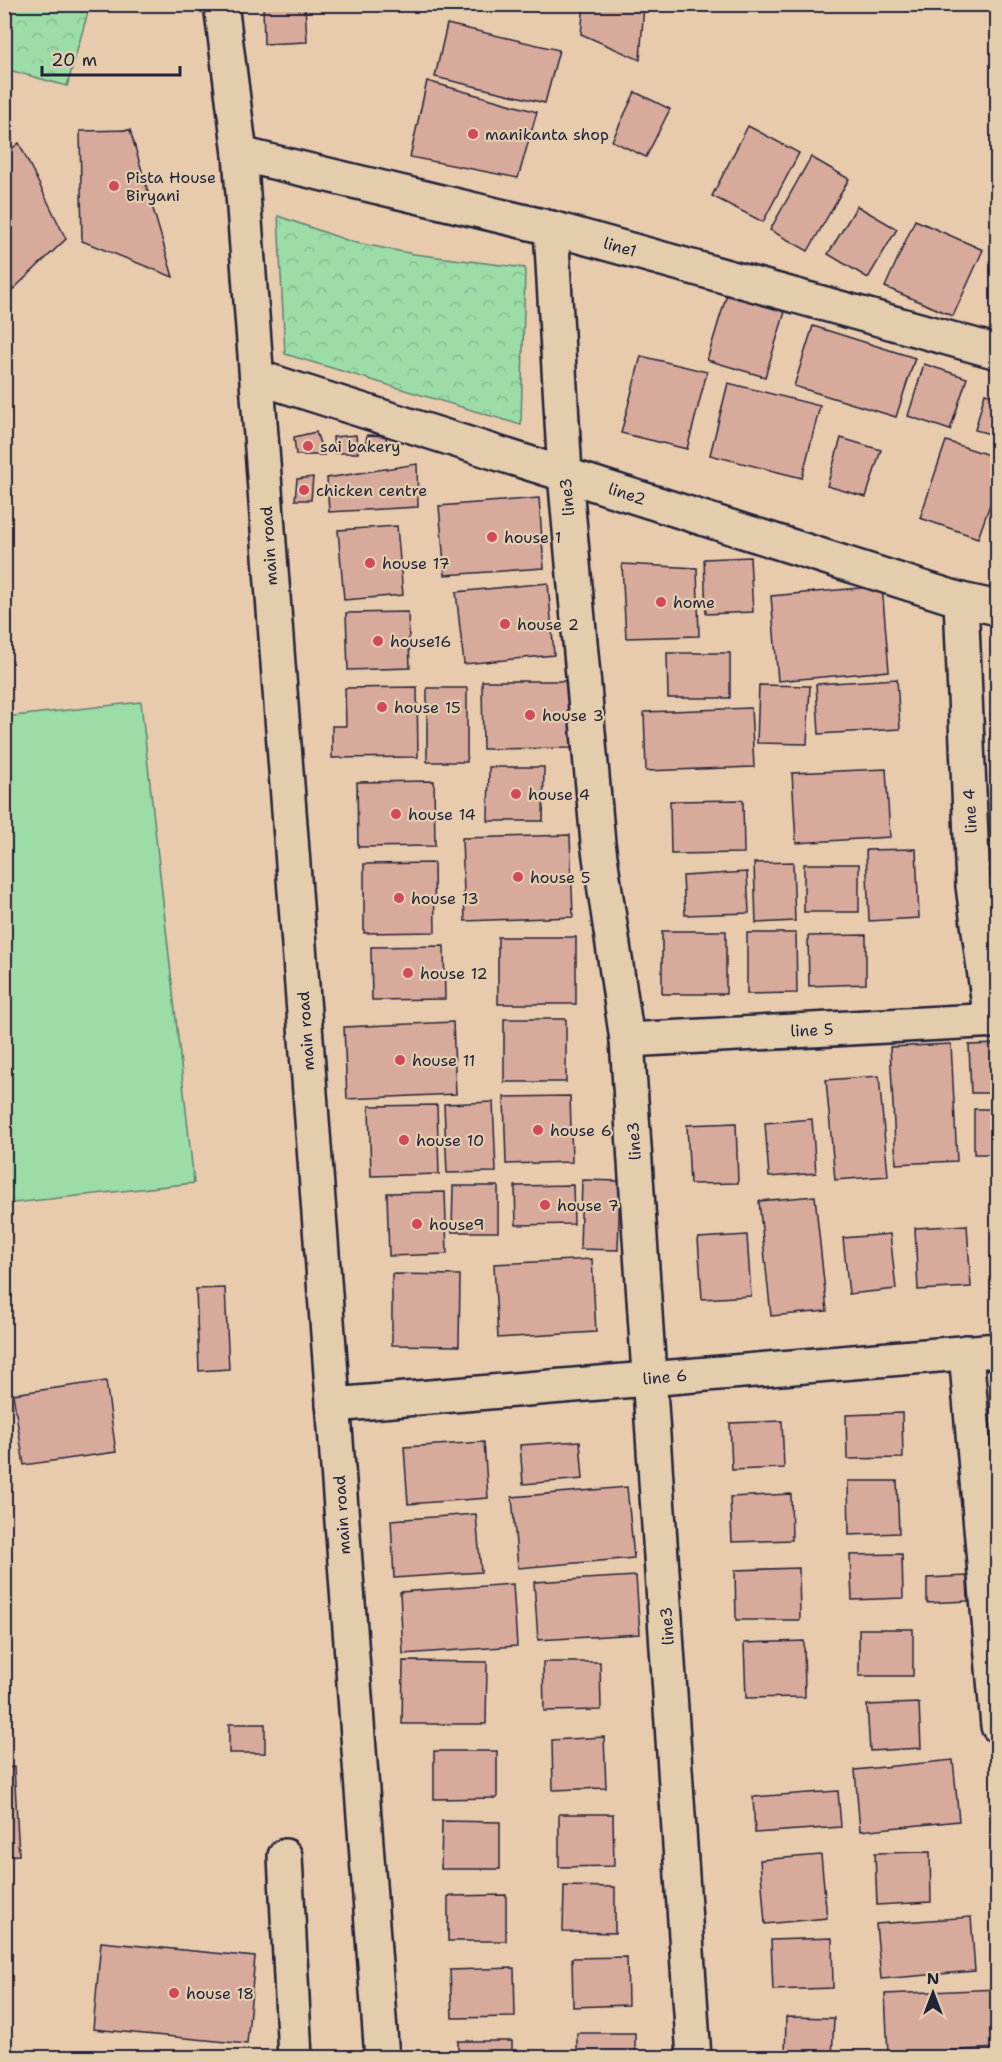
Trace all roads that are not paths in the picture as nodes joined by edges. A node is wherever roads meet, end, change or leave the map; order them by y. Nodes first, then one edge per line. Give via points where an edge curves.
1 (221, 4) edge
2 (240, 154) junction
3 (551, 228) junction
4 (998, 352) edge
5 (257, 377) junction
6 (565, 474) junction
7 (961, 600) junction
8 (998, 609) edge
9 (994, 1021) edge
10 (627, 1040) junction
11 (982, 1351) edge
12 (651, 1378) junction
13 (333, 1405) junction
14 (998, 1726) edge
15 (285, 1857) dead end
16 (295, 2058) edge
17 (382, 2058) edge
18 (694, 2058) edge

1 - 2 street, main road
2 - 3 street, line1
2 - 5 street, main road
3 - 4 street, line1
3 - 6 street, line3
5 - 6 street, line2
5 - 13 street, main road
6 - 7 street, line2
6 - 10 street, line3 via 598,843
7 - 8 street, line2
7 - 9 street, line 4 via 973,886
9 - 10 street, line 5
10 - 12 street, line3
11 - 12 street, line 6
11 - 14 street
12 - 13 street, line 6
12 - 18 street, line3
13 - 17 street, main road
15 - 16 street

